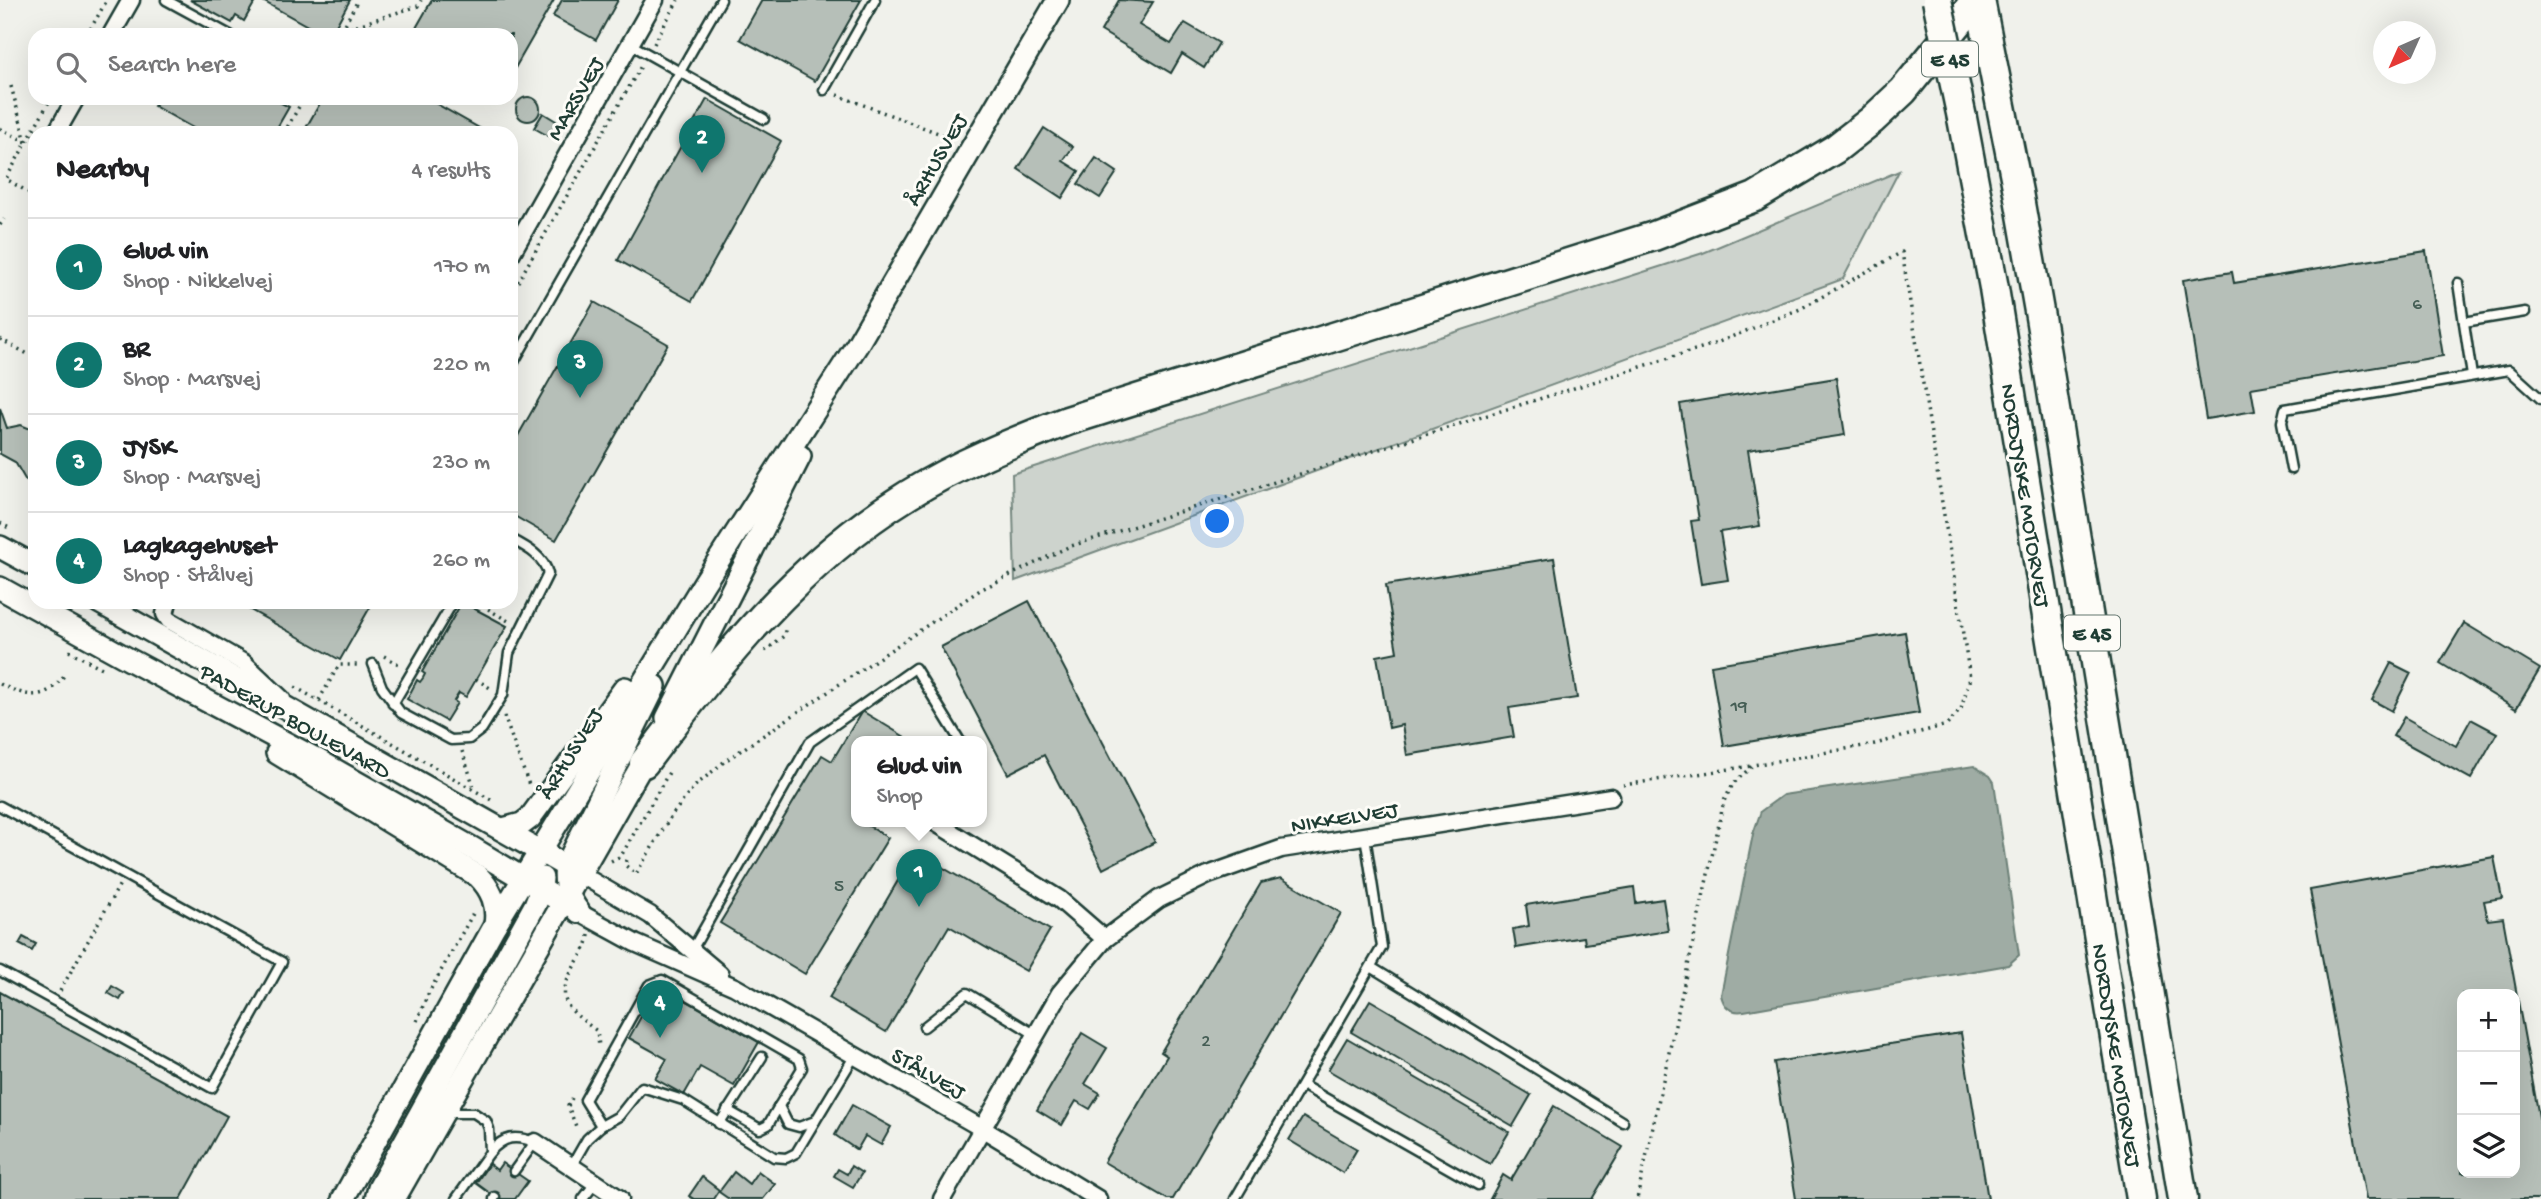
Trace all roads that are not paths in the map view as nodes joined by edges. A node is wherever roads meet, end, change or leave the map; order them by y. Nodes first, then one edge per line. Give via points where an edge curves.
1 (131, 0) edge
2 (166, 0) edge
3 (655, 0) edge
4 (721, 0) edge
5 (875, 0) edge
6 (1058, 0) edge
7 (1937, 0) edge
8 (1978, 0) edge
9 (115, 28) edge
10 (217, 28) edge
11 (630, 44) junction
12 (680, 72) junction
13 (824, 90) road end
14 (72, 105) edge
15 (764, 119) dead end
16 (60, 126) edge
17 (518, 242) edge
18 (2458, 283) dead end
19 (2525, 312) dead end
20 (2464, 322) junction
21 (856, 345) junction
22 (518, 355) edge
23 (2472, 376) junction
24 (2541, 400) edge
25 (2291, 469) dead end
26 (518, 543) edge
27 (0, 547) edge
28 (28, 562) edge
29 (704, 583) junction
30 (0, 588) edge
31 (28, 604) edge
32 (38, 609) edge
33 (112, 609) edge
34 (166, 609) edge
35 (449, 609) edge
36 (130, 660) junction
37 (373, 664) road end
38 (393, 704) junction
39 (294, 711) junction
40 (957, 736) edge
41 (644, 763) junction
42 (1611, 797) road end
43 (0, 806) edge
44 (948, 827) edge
45 (503, 829) junction
46 (1365, 836) junction
47 (538, 854) junction
48 (573, 870) junction
49 (532, 884) junction
50 (570, 904) junction
51 (495, 925) junction
52 (1105, 939) junction
53 (692, 950) junction
54 (1371, 967) junction
55 (0, 971) edge
56 (736, 987) junction
57 (924, 1027) dead end
58 (1036, 1035) junction
59 (855, 1055) junction
60 (762, 1056) dead end
61 (1302, 1086) junction
62 (779, 1107) junction
63 (727, 1110) junction
64 (443, 1113) junction
65 (816, 1121) junction
66 (1623, 1122) dead end
67 (719, 1124) junction
68 (601, 1126) junction
69 (983, 1129) junction
70 (535, 1142) junction
71 (490, 1152) junction
72 (572, 1165) junction
73 (514, 1171) dead end
74 (596, 1182) junction
75 (1478, 1185) dead end
76 (342, 1199) edge
77 (376, 1199) edge
78 (394, 1199) edge
79 (456, 1199) edge
80 (583, 1199) edge
81 (620, 1199) edge
82 (943, 1199) edge
83 (1098, 1199) edge
84 (1235, 1199) edge
85 (2141, 1199) edge
86 (2183, 1199) edge

1 - 9 street
2 - 10 lane
3 - 11 street, MARSVEJ
4 - 12 lane
5 - 13 lane
6 - 21 main road, ÅRHUSVEJ
7 - 85 highway, NORDJYSKE MOTORVEJ / E 45, bridge via 1994,288
8 - 41 highway via 1919,74 1872,120 1815,162 1755,197 1654,236 1068,421 980,457 917,490 842,544 775,602 698,690
8 - 86 highway, NORDJYSKE MOTORVEJ / E 45 via 1995,68 2038,304
11 - 12 lane
11 - 17 street, MARSVEJ
12 - 15 lane
12 - 22 lane
14 - 16 street
18 - 20 lane
19 - 20 lane
20 - 23 lane
21 - 29 main road, ÅRHUSVEJ
21 - 41 main road, ÅRHUSVEJ
23 - 24 lane via 2509,370
23 - 25 lane via 2285,409 2281,422
26 - 38 lane via 545,565 548,574 509,653 503,695 477,734 451,740
27 - 28 main road
29 - 45 main road via 530,818
29 - 47 main road, ÅRHUSVEJ
29 - 48 main road
30 - 31 main road, PADERUP BOULEVARD
32 - 36 main road, PADERUP BOULEVARD
33 - 39 main road, PADERUP BOULEVARD
34 - 39 street via 169,620 244,663
35 - 38 lane
36 - 49 main road, PADERUP BOULEVARD via 312,757
36 - 51 main road via 478,876 494,900
37 - 38 lane
39 - 45 main road, PADERUP BOULEVARD
40 - 53 lane via 915,668 810,742
41 - 48 main road, ÅRHUSVEJ
42 - 46 street, NIKKELVEJ
43 - 55 lane via 282,962 212,1088
44 - 52 street via 1059,899
45 - 47 main road, PADERUP BOULEVARD
46 - 52 street, NIKKELVEJ via 1281,849 1208,875 1159,899
46 - 54 lane via 1382,947
47 - 48 main road, PADERUP BOULEVARD
47 - 49 main road, ÅRHUSVEJ
48 - 50 main road, ÅRHUSVEJ
48 - 53 street, STÅLVEJ via 650,915
49 - 50 main road, PADERUP BOULEVARD
49 - 51 main road, ÅRHUSVEJ
49 - 77 main road via 521,932
50 - 56 street, STÅLVEJ via 635,943
50 - 64 main road, ÅRHUSVEJ
51 - 76 main road, ÅRHUSVEJ
52 - 58 street, NIKKELVEJ via 1060,993
53 - 56 street, STÅLVEJ
54 - 61 lane
54 - 66 lane
56 - 59 street, STÅLVEJ
57 - 58 lane via 967,993
58 - 69 street, NIKKELVEJ
59 - 65 lane
59 - 69 street, STÅLVEJ
60 - 63 lane
61 - 75 lane
61 - 84 lane
62 - 63 lane via 760,1129
62 - 65 lane via 788,1124 799,1127
62 - 68 lane via 802,1068 799,1059 662,979 649,985 585,1100
63 - 67 lane
64 - 71 lane via 474,1113 486,1121
64 - 78 main road, ÅRHUSVEJ
65 - 67 lane via 796,1153 786,1158 774,1157
67 - 68 lane via 683,1101 642,1087 619,1116
68 - 72 lane
69 - 82 street, NIKKELVEJ
69 - 83 street, STÅLVEJ
70 - 71 lane via 509,1137
70 - 72 street
70 - 73 lane
71 - 79 lane
72 - 74 street
74 - 80 lane
74 - 81 street

